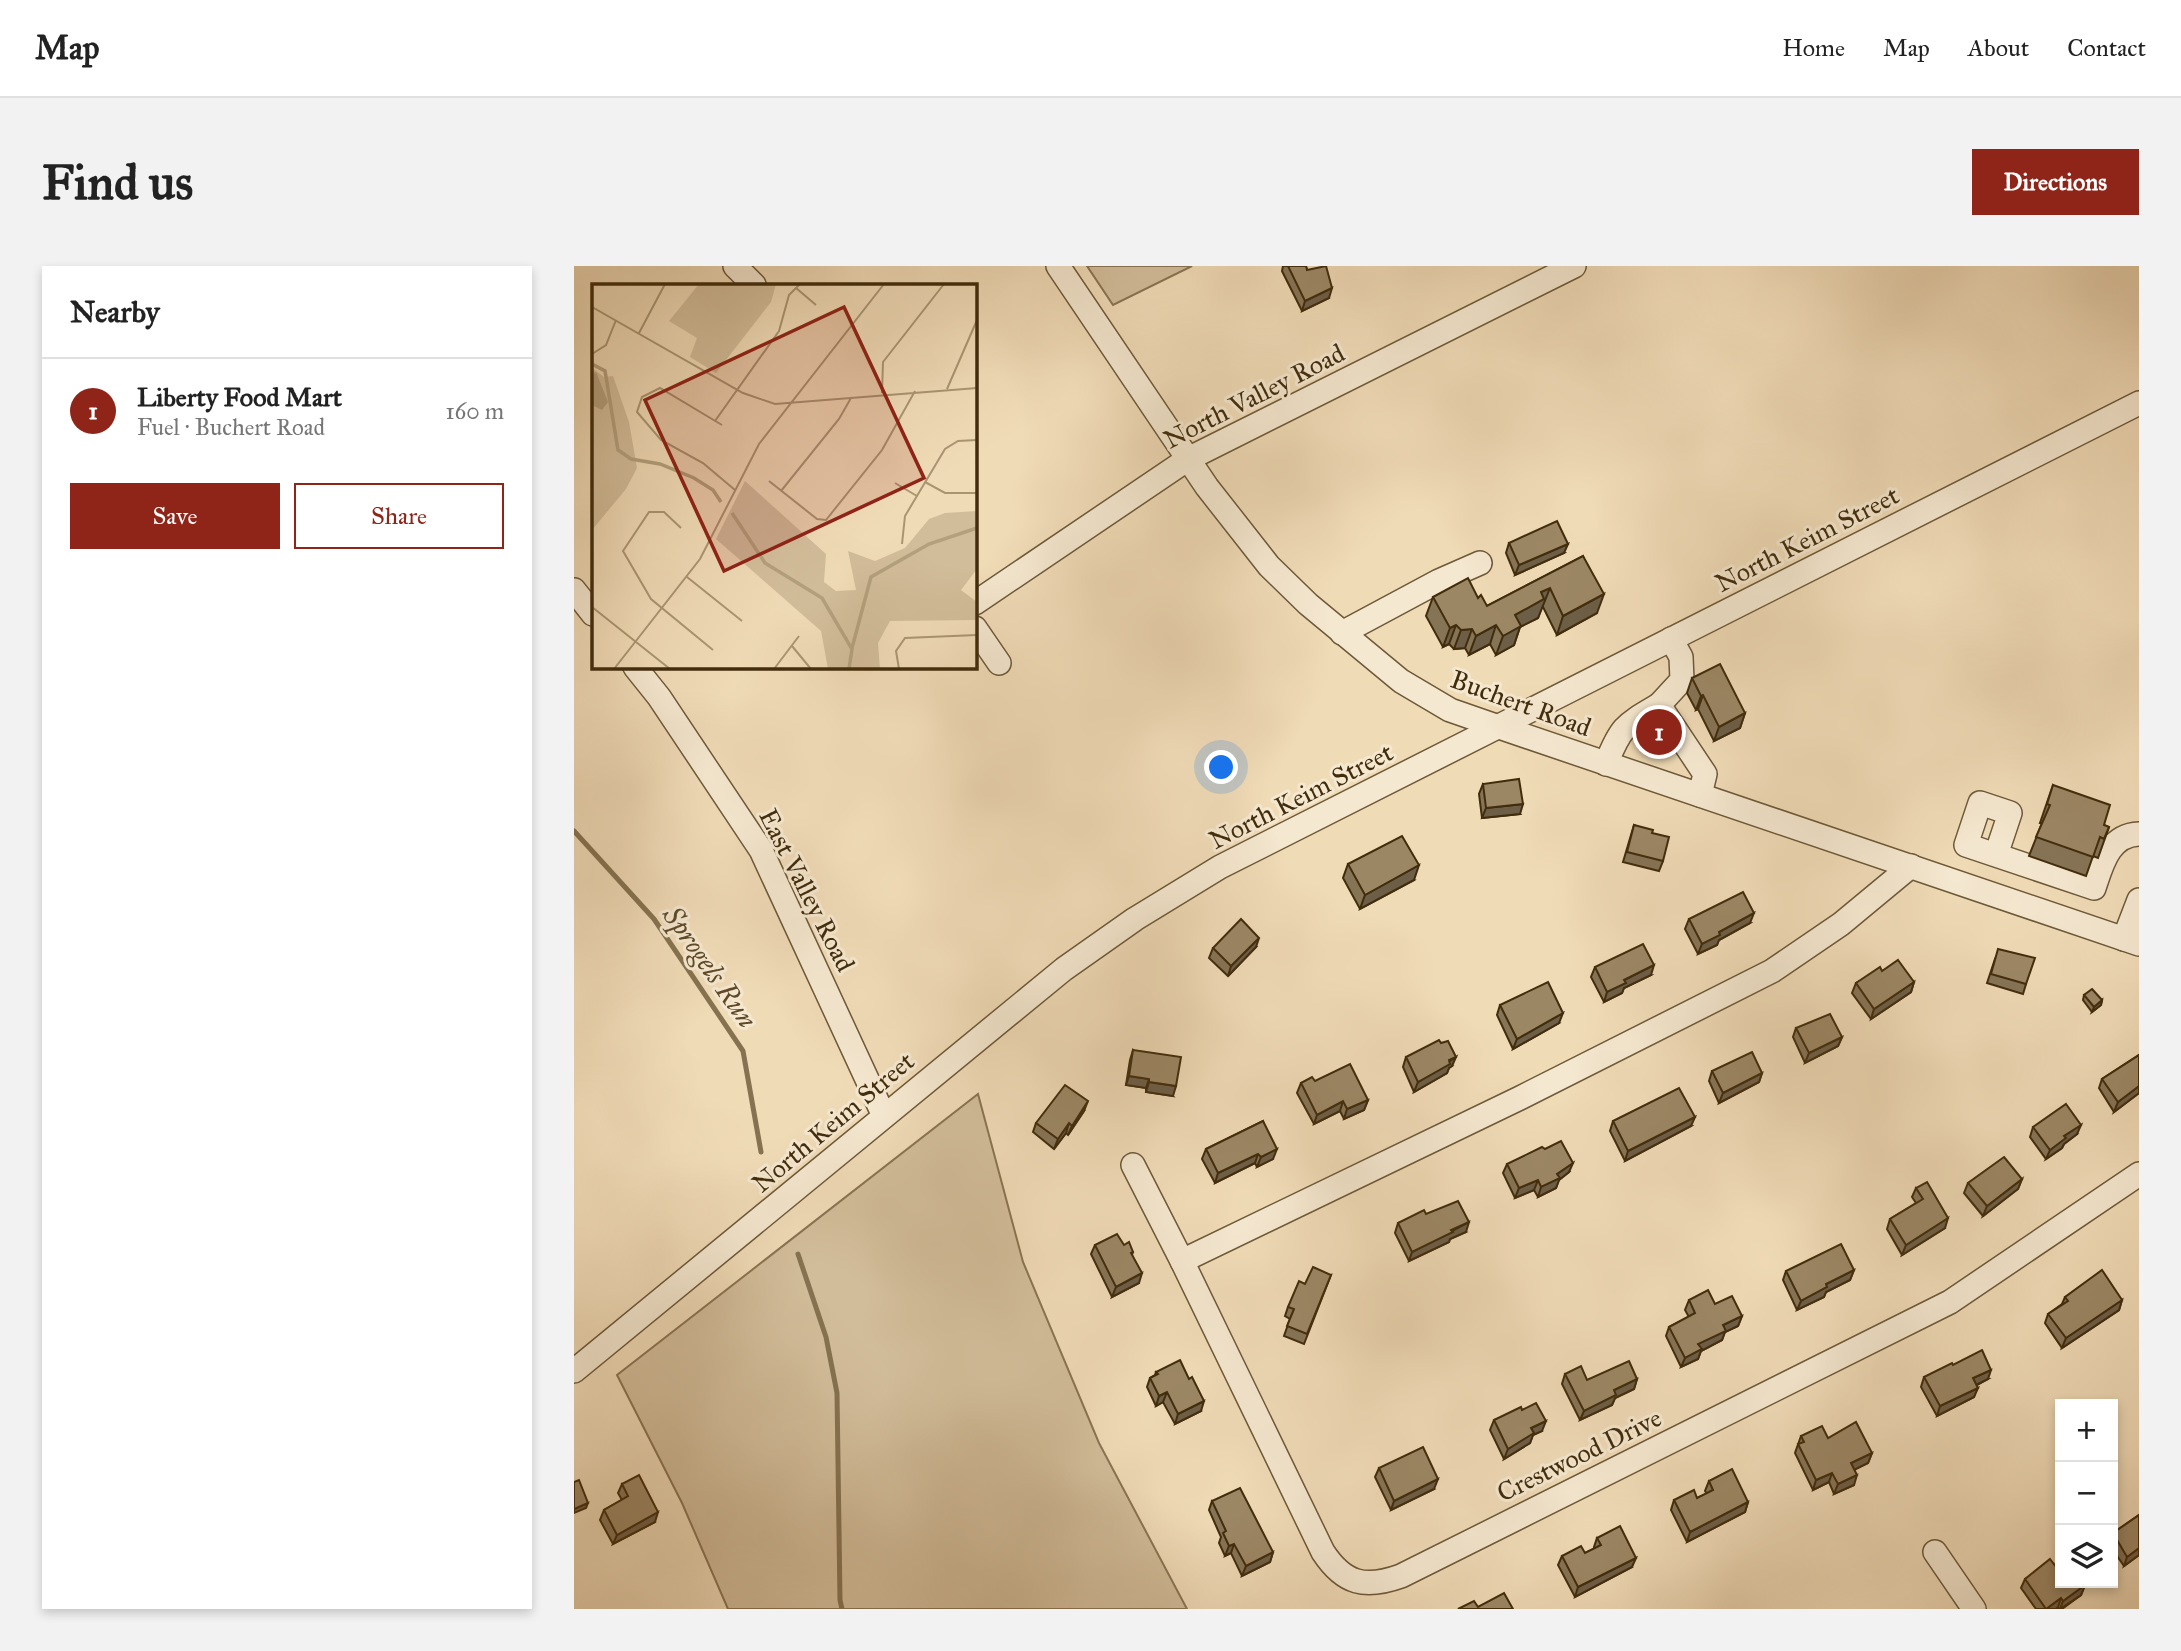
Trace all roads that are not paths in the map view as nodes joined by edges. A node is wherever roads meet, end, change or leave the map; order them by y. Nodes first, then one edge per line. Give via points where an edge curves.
1 (735, 266) edge
2 (1058, 266) edge
3 (1574, 266) edge
4 (753, 284) edge
5 (2139, 403) edge
6 (1188, 458) junction
7 (1480, 563) dead end
8 (574, 590) edge
9 (976, 602) edge
10 (592, 613) edge
11 (976, 629) edge
12 (1342, 633) junction
13 (1671, 639) junction
14 (999, 663) dead end
15 (636, 668) edge
16 (1659, 705) junction
17 (1499, 727) junction
18 (1606, 764) junction
19 (1700, 796) junction
20 (2139, 834) edge
21 (1966, 845) junction
22 (1996, 855) junction
23 (1911, 866) junction
24 (1954, 881) junction
25 (2139, 900) edge
26 (2131, 942) edge
27 (884, 1116) junction
28 (1133, 1166) dead end
29 (2139, 1174) edge
30 (1182, 1261) junction
31 (574, 1371) edge
32 (1935, 1552) dead end
33 (1974, 1609) edge

1 - 4 street
2 - 6 street, Buchert Road
3 - 6 street, North Valley Road
5 - 13 street, North Keim Street
6 - 9 street, North Valley Road
6 - 12 street, Buchert Road via 1227,516 1269,566
7 - 12 street
8 - 10 street
11 - 14 street
12 - 17 street, Buchert Road via 1420,694
13 - 16 street via 1681,657 1682,680
13 - 17 street, North Keim Street
15 - 27 street, East Valley Road via 761,849
16 - 18 street via 1626,724
16 - 19 street via 1705,774
17 - 18 street, Buchert Road
17 - 27 street, North Keim Street via 1176,892 1064,969
18 - 19 street, Buchert Road
19 - 23 street, Buchert Road
20 - 22 street via 2115,842 2094,888
21 - 22 street
21 - 22 street via 1980,803 2010,813
21 - 24 street
23 - 24 street, Buchert Road
23 - 30 street via 1841,924 1772,971
24 - 26 street, Buchert Road
25 - 26 street
27 - 31 street, North Keim Street
28 - 30 street, Crestwood Drive
29 - 30 street, Crestwood Drive via 1950,1301 1401,1576 1380,1582 1352,1580 1323,1552
32 - 33 street

